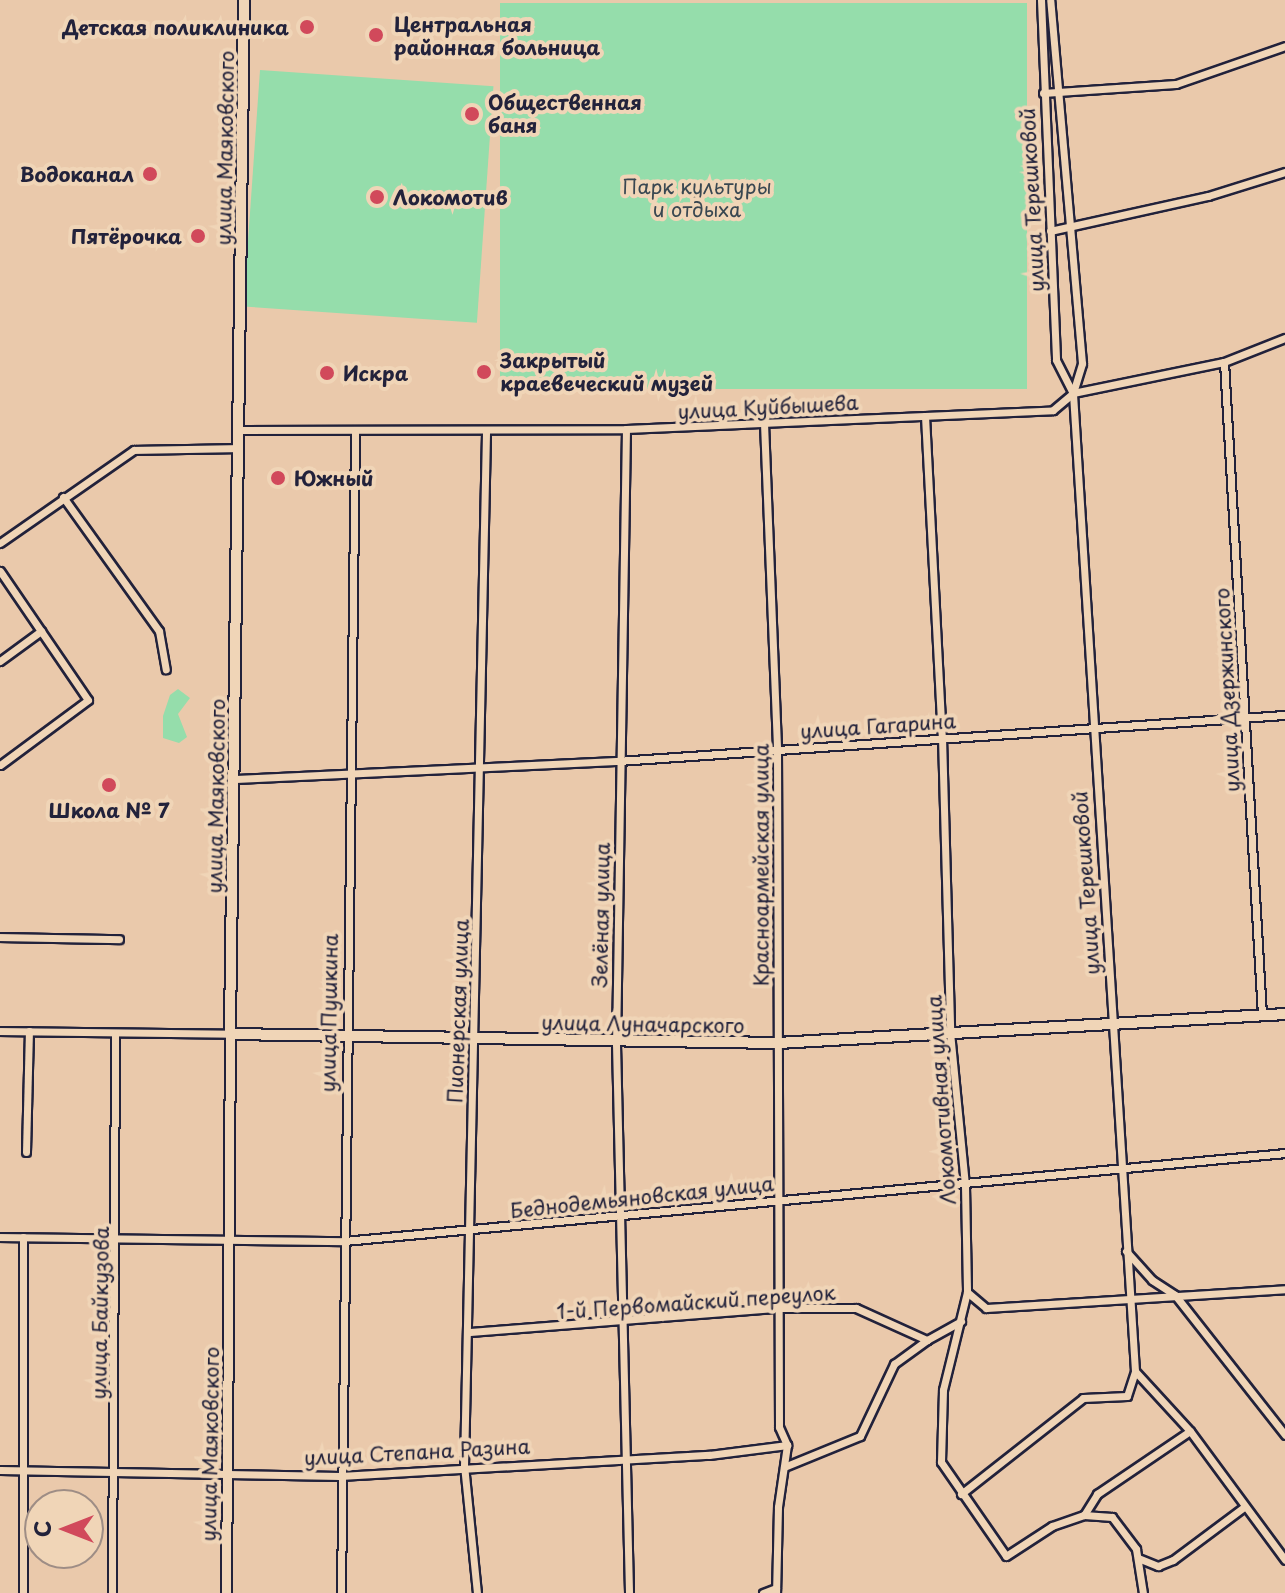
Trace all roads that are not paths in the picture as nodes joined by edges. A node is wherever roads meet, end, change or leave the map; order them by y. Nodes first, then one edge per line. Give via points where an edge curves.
1 (244, 0) edge
2 (1041, 0) edge
3 (1050, 0) edge
4 (1285, 46) edge
5 (1043, 93) junction
6 (1060, 94) junction
7 (1285, 172) edge
8 (1070, 227) junction
9 (1050, 231) junction
10 (1285, 338) edge
11 (1224, 362) junction
12 (1073, 393) junction
13 (925, 416) junction
14 (764, 423) junction
15 (626, 429) junction
16 (239, 430) junction
17 (486, 430) junction
18 (355, 433) junction
19 (239, 448) junction
20 (63, 497) junction
21 (0, 543) edge
22 (0, 571) edge
23 (41, 631) junction
24 (0, 661) edge
25 (166, 669) dead end
26 (1285, 715) edge
27 (1245, 718) junction
28 (1092, 730) junction
29 (942, 737) junction
30 (777, 750) junction
31 (618, 761) junction
32 (480, 764) junction
33 (0, 765) edge
34 (348, 773) junction
35 (234, 779) junction
36 (0, 937) edge
37 (119, 939) dead end
38 (1285, 1014) edge
39 (1262, 1016) junction
40 (1111, 1023) junction
41 (0, 1031) edge
42 (29, 1031) junction
43 (950, 1032) junction
44 (115, 1034) junction
45 (230, 1034) junction
46 (345, 1036) junction
47 (473, 1040) junction
48 (778, 1043) junction
49 (616, 1044) junction
50 (26, 1152) dead end
51 (1285, 1153) edge
52 (1123, 1166) junction
53 (965, 1186) junction
54 (778, 1199) junction
55 (622, 1216) junction
56 (466, 1231) junction
57 (0, 1237) edge
58 (23, 1237) junction
59 (117, 1239) junction
60 (230, 1240) junction
61 (344, 1241) junction
62 (1126, 1251) junction
63 (1285, 1289) edge
64 (967, 1292) junction
65 (1175, 1295) junction
66 (1129, 1297) junction
67 (778, 1308) junction
68 (961, 1321) junction
69 (624, 1323) junction
70 (470, 1332) junction
71 (927, 1340) junction
72 (1135, 1371) junction
73 (1190, 1431) junction
74 (1285, 1435) edge
75 (787, 1445) junction
76 (626, 1458) junction
77 (464, 1466) junction
78 (784, 1467) junction
79 (0, 1470) edge
80 (21, 1470) junction
81 (113, 1471) junction
82 (227, 1473) junction
83 (340, 1476) junction
84 (961, 1494) junction
85 (1244, 1507) junction
86 (1084, 1515) junction
87 (1138, 1558) junction
88 (1285, 1560) edge
89 (776, 1591) edge
90 (23, 1593) edge
91 (112, 1593) edge
92 (226, 1593) edge
93 (341, 1593) edge
94 (477, 1593) edge
95 (629, 1593) edge
96 (763, 1593) edge
97 (1143, 1593) edge

1 - 16 main road, улица Маяковского
2 - 5 street, улица Терешковой
3 - 6 street, улица Терешковой
4 - 6 street via 1176,84
5 - 6 street
5 - 9 street, улица Терешковой
6 - 8 street, улица Терешковой
7 - 8 street via 1208,196
8 - 9 street
8 - 12 street, улица Терешковой via 1082,363
9 - 12 street, улица Терешковой via 1056,360
10 - 11 street, улица Куйбышева
11 - 12 street, улица Куйбышева
11 - 27 street, улица Дзержинского
12 - 13 street, улица Куйбышева via 1053,410
12 - 28 street, улица Терешковой
13 - 14 street, улица Куйбышева
13 - 29 street, Локомотивная улица
14 - 15 street, улица Куйбышева
14 - 30 street, Красноармейская улица
15 - 17 street, улица Куйбышева
15 - 31 street, Зелёная улица
16 - 18 street, улица Куйбышева
16 - 19 main road, улица Маяковского
17 - 18 street, улица Куйбышева
17 - 32 street, Пионерская улица
18 - 34 street, улица Пушкина
19 - 20 street via 134,450
19 - 35 main road, улица Маяковского
20 - 21 street
20 - 25 street via 159,631
22 - 23 street
23 - 24 street
23 - 33 street via 88,700
26 - 27 street, улица Гагарина
27 - 28 street, улица Гагарина
27 - 39 street, улица Дзержинского
28 - 29 street, улица Гагарина
28 - 40 street, улица Терешковой
29 - 30 street, улица Гагарина
29 - 43 street, Локомотивная улица
30 - 31 street, улица Гагарина
30 - 48 street, Красноармейская улица
31 - 32 street, улица Гагарина
31 - 49 street, Зелёная улица
32 - 34 street, улица Гагарина
32 - 47 street, Пионерская улица
34 - 35 street, улица Гагарина
34 - 46 street, улица Пушкина
35 - 45 main road, улица Маяковского
36 - 37 street
38 - 39 main road, улица Луначарского
39 - 40 main road, улица Луначарского
40 - 43 main road, улица Луначарского
40 - 52 street, улица Терешковой
41 - 42 street, улица Луначарского
42 - 44 street, улица Луначарского
42 - 50 street
43 - 48 main road, улица Луначарского
43 - 53 street, Локомотивная улица
44 - 45 street, улица Луначарского
44 - 59 street, улица Байкузова
45 - 46 main road, улица Луначарского
45 - 60 street, улица Маяковского
46 - 47 main road, улица Луначарского
46 - 61 street, улица Пушкина
47 - 49 main road, улица Луначарского
47 - 56 street, Пионерская улица
48 - 49 main road, улица Луначарского
48 - 54 street, Красноармейская улица
49 - 55 street, Зелёная улица
51 - 52 street, Беднодемьяновская улица
52 - 53 street, Беднодемьяновская улица
52 - 62 street, улица Терешковой
53 - 54 street, Беднодемьяновская улица
53 - 64 street, Локомотивная улица
54 - 55 street, Беднодемьяновская улица
54 - 67 street, Красноармейская улица
55 - 56 street, Беднодемьяновская улица
55 - 69 street, Зелёная улица
56 - 61 street, Беднодемьяновская улица
56 - 70 street, Пионерская улица
57 - 58 street, Беднодемьяновская улица
58 - 59 street, Беднодемьяновская улица
58 - 80 street
59 - 60 street, Беднодемьяновская улица
59 - 81 street, улица Байкузова
60 - 61 street, Беднодемьяновская улица
60 - 82 street, улица Маяковского
61 - 83 street, улица Пушкина
62 - 65 street via 1152,1280
62 - 66 street, улица Терешковой
63 - 65 street
64 - 66 street via 986,1308
64 - 68 street, Локомотивная улица
65 - 66 street
65 - 74 street
66 - 72 street, улица Терешковой
67 - 69 street, 1-й Первомайский переулок
67 - 71 street, 1-й Первомайский переулок via 856,1308
67 - 75 street, Красноармейская улица via 779,1427
68 - 71 street
68 - 84 street, Локомотивная улица via 943,1390 941,1462
69 - 70 street, 1-й Первомайский переулок
69 - 76 street, Зелёная улица
70 - 77 street, Пионерская улица
71 - 78 street via 894,1364 860,1436
72 - 73 street
72 - 84 street via 1127,1396 1083,1398
73 - 85 street
73 - 86 street via 1097,1494
75 - 76 street, улица Степана Разина
75 - 78 street, Красноармейская улица
76 - 77 street, улица Степана Разина
76 - 95 street, Зелёная улица
77 - 83 street, улица Степана Разина
77 - 94 street, Пионерская улица
78 - 89 street, Красноармейская улица
79 - 80 street, улица Степана Разина
80 - 81 street, улица Степана Разина
80 - 90 street
81 - 82 street, улица Степана Разина
81 - 91 street, улица Байкузова
82 - 83 street, улица Степана Разина
82 - 92 street, улица Маяковского
83 - 93 street, улица Пушкина
84 - 86 street, Локомотивная улица via 1006,1556 1052,1526
85 - 87 street via 1173,1560 1158,1566
85 - 88 street
86 - 87 street via 1112,1517
87 - 97 street
89 - 96 street

